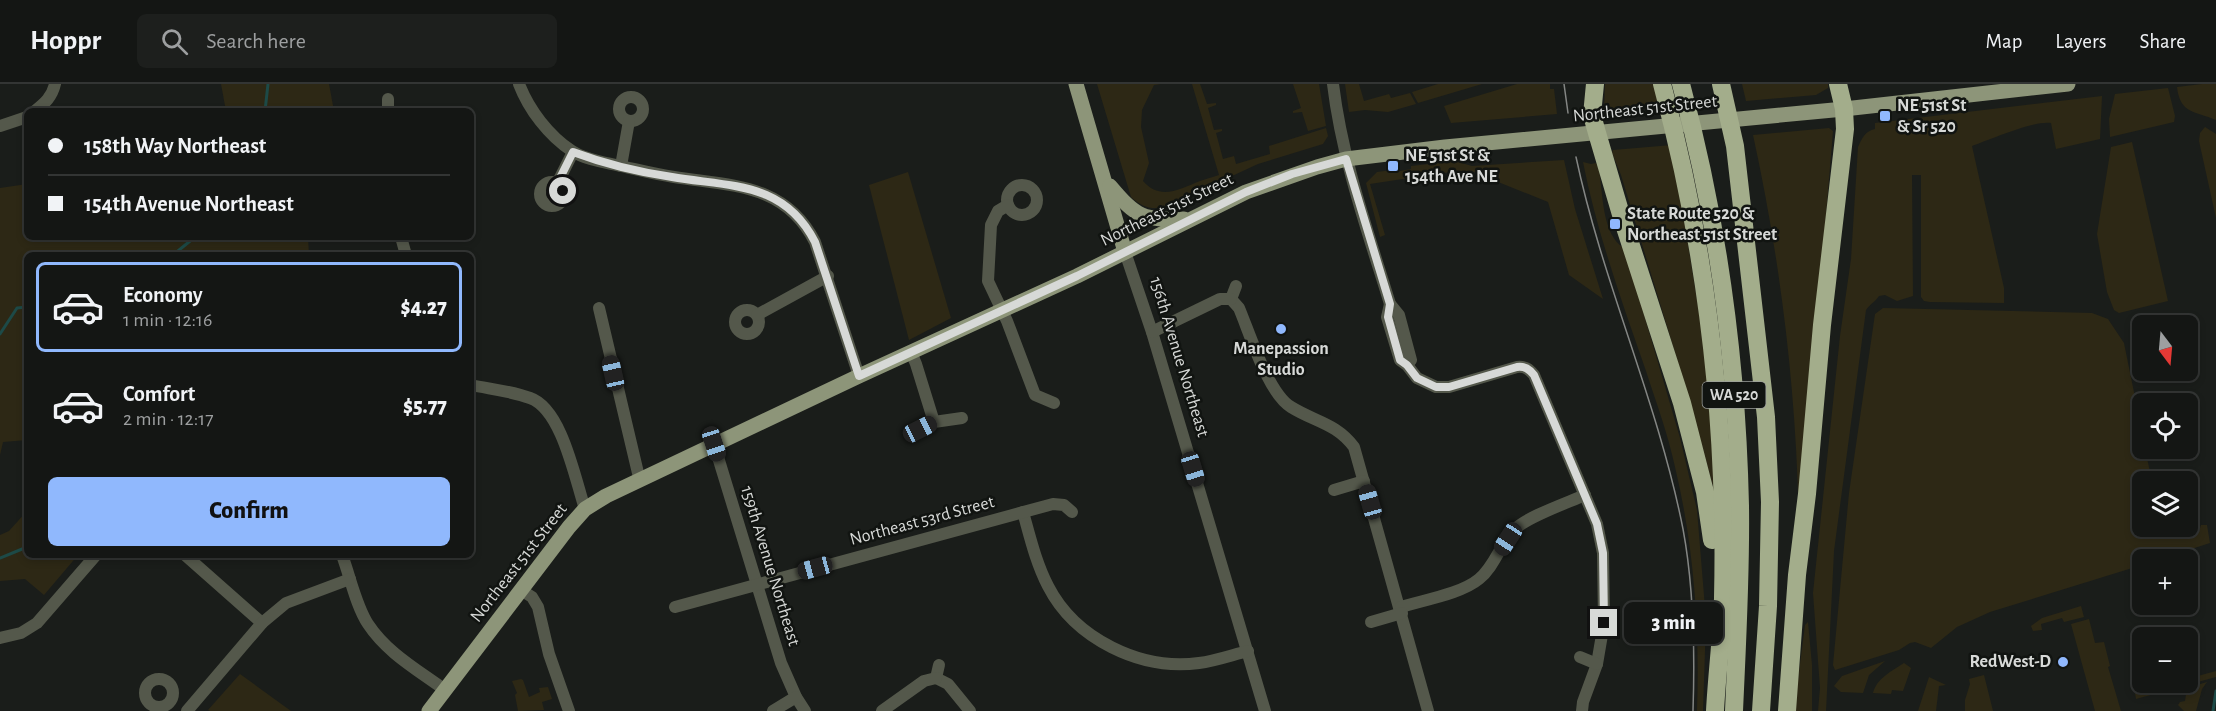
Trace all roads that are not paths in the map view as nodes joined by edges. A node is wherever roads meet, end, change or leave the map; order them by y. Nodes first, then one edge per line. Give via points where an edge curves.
1 (55, 84) edge
2 (519, 84) edge
3 (1076, 84) edge
4 (1333, 84) edge
5 (1595, 84) edge
6 (1662, 84) edge
7 (1681, 84) edge
8 (1710, 84) edge
9 (1721, 84) edge
10 (1838, 84) edge
11 (2068, 84) edge
12 (2047, 85) edge
13 (39, 108) edge
14 (1844, 109) junction
15 (24, 118) edge
16 (628, 121) dead end
17 (0, 126) edge
18 (1597, 133) junction
19 (573, 152) junction
20 (1346, 159) junction
21 (621, 166) junction
22 (1106, 182) junction
23 (557, 184) dead end
24 (1008, 205) dead end
25 (1190, 219) junction
26 (1125, 252) junction
27 (1748, 271) junction
28 (828, 276) junction
29 (1236, 286) dead end
30 (1231, 299) junction
31 (598, 309) dead end
32 (1003, 309) junction
33 (757, 315) dead end
34 (1152, 332) junction
35 (910, 352) junction
36 (859, 376) junction
37 (474, 386) edge
38 (1054, 403) dead end
39 (962, 418) dead end
40 (934, 422) junction
41 (910, 434) dead end
42 (714, 444) junction
43 (642, 478) junction
44 (1364, 481) junction
45 (1334, 490) dead end
46 (1585, 495) junction
47 (585, 509) junction
48 (1023, 512) junction
49 (1072, 512) dead end
50 (93, 558) edge
51 (188, 558) edge
52 (343, 558) edge
53 (350, 579) junction
54 (757, 584) junction
55 (521, 590) junction
56 (675, 607) dead end
57 (1401, 610) junction
58 (262, 622) junction
59 (1371, 622) dead end
60 (0, 638) edge
61 (1248, 651) junction
62 (1580, 657) dead end
63 (1597, 664) junction
64 (1716, 683) junction
65 (445, 690) junction
66 (796, 697) junction
67 (170, 702) dead end
68 (181, 711) edge
69 (187, 711) edge
70 (429, 711) edge
71 (569, 711) edge
72 (773, 711) edge
73 (805, 711) edge
74 (882, 711) edge
75 (970, 711) edge
76 (1265, 711) edge
77 (1428, 711) edge
78 (1582, 711) edge
79 (1715, 711) edge
80 (1734, 711) edge
81 (1761, 711) edge
82 (1787, 711) edge

1 - 13 street
2 - 19 street via 534,113
3 - 22 main road, 156th Avenue Northeast
4 - 20 street
5 - 18 highway via 1592,115
6 - 64 highway via 1687,186 1713,350 1723,599
7 - 80 highway, WA 520 via 1717,251 1736,421 1740,518
8 - 27 highway, WA 520
9 - 27 highway via 1735,146
10 - 14 highway
11 - 12 main road, Northeast 51st Street
12 - 14 main road, Northeast 51st Street
14 - 18 main road, Northeast 51st Street
14 - 82 highway
15 - 17 street
16 - 21 street
18 - 20 main road, Northeast 51st Street
18 - 64 highway via 1706,492 1713,552
19 - 21 street
19 - 23 street
20 - 25 main road, Northeast 51st Street via 1269,183
20 - 46 street via 1390,304 1399,315 1411,360 1407,365 1417,378 1436,387 1449,387 1517,367 1530,370
21 - 28 street via 740,186 765,194 794,211 807,225
22 - 25 main road via 1139,215
22 - 26 main road, 156th Avenue Northeast
24 - 32 street via 994,217 989,248 988,281
25 - 26 main road, Northeast 51st Street
26 - 32 main road, Northeast 51st Street
26 - 34 street, 156th Avenue Northeast
27 - 81 highway, WA 520 via 1766,417 1770,502
28 - 33 street
28 - 36 street
29 - 30 street
30 - 34 street via 1220,299
30 - 44 street via 1239,308 1280,398 1345,435 1354,447
31 - 43 street
32 - 35 main road, Northeast 51st Street
32 - 38 street via 1035,395
34 - 61 street, 156th Avenue Northeast
35 - 36 main road, Northeast 51st Street
35 - 40 street
36 - 42 main road, Northeast 51st Street
37 - 47 street via 531,398 547,409 558,424
39 - 40 street
40 - 41 street
42 - 43 main road, Northeast 51st Street
42 - 54 street, 159th Avenue Northeast
43 - 47 main road, Northeast 51st Street
44 - 45 street
44 - 57 street
46 - 57 street via 1514,530 1479,580
46 - 63 street via 1603,553 1604,623
47 - 55 main road, Northeast 51st Street
48 - 49 street, Northeast 53rd Street via 1053,504 1064,505
48 - 54 street, Northeast 53rd Street
48 - 61 street via 1049,588 1063,608 1108,647 1174,664 1200,663
50 - 60 street via 37,623 21,633
51 - 58 street
52 - 53 street
53 - 58 street via 286,603
53 - 65 street via 367,622 380,640
54 - 56 street, Northeast 53rd Street
54 - 66 street, 159th Avenue Northeast via 781,663
55 - 65 main road, Northeast 51st Street
55 - 71 street via 538,607
57 - 59 street
57 - 77 street
58 - 69 street
61 - 76 street, 156th Avenue Northeast
62 - 63 street
63 - 78 street
64 - 79 highway
65 - 70 main road, Northeast 51st Street
66 - 72 street
66 - 73 street, 159th Avenue Northeast
67 - 68 street
74 - 75 street via 938,672

